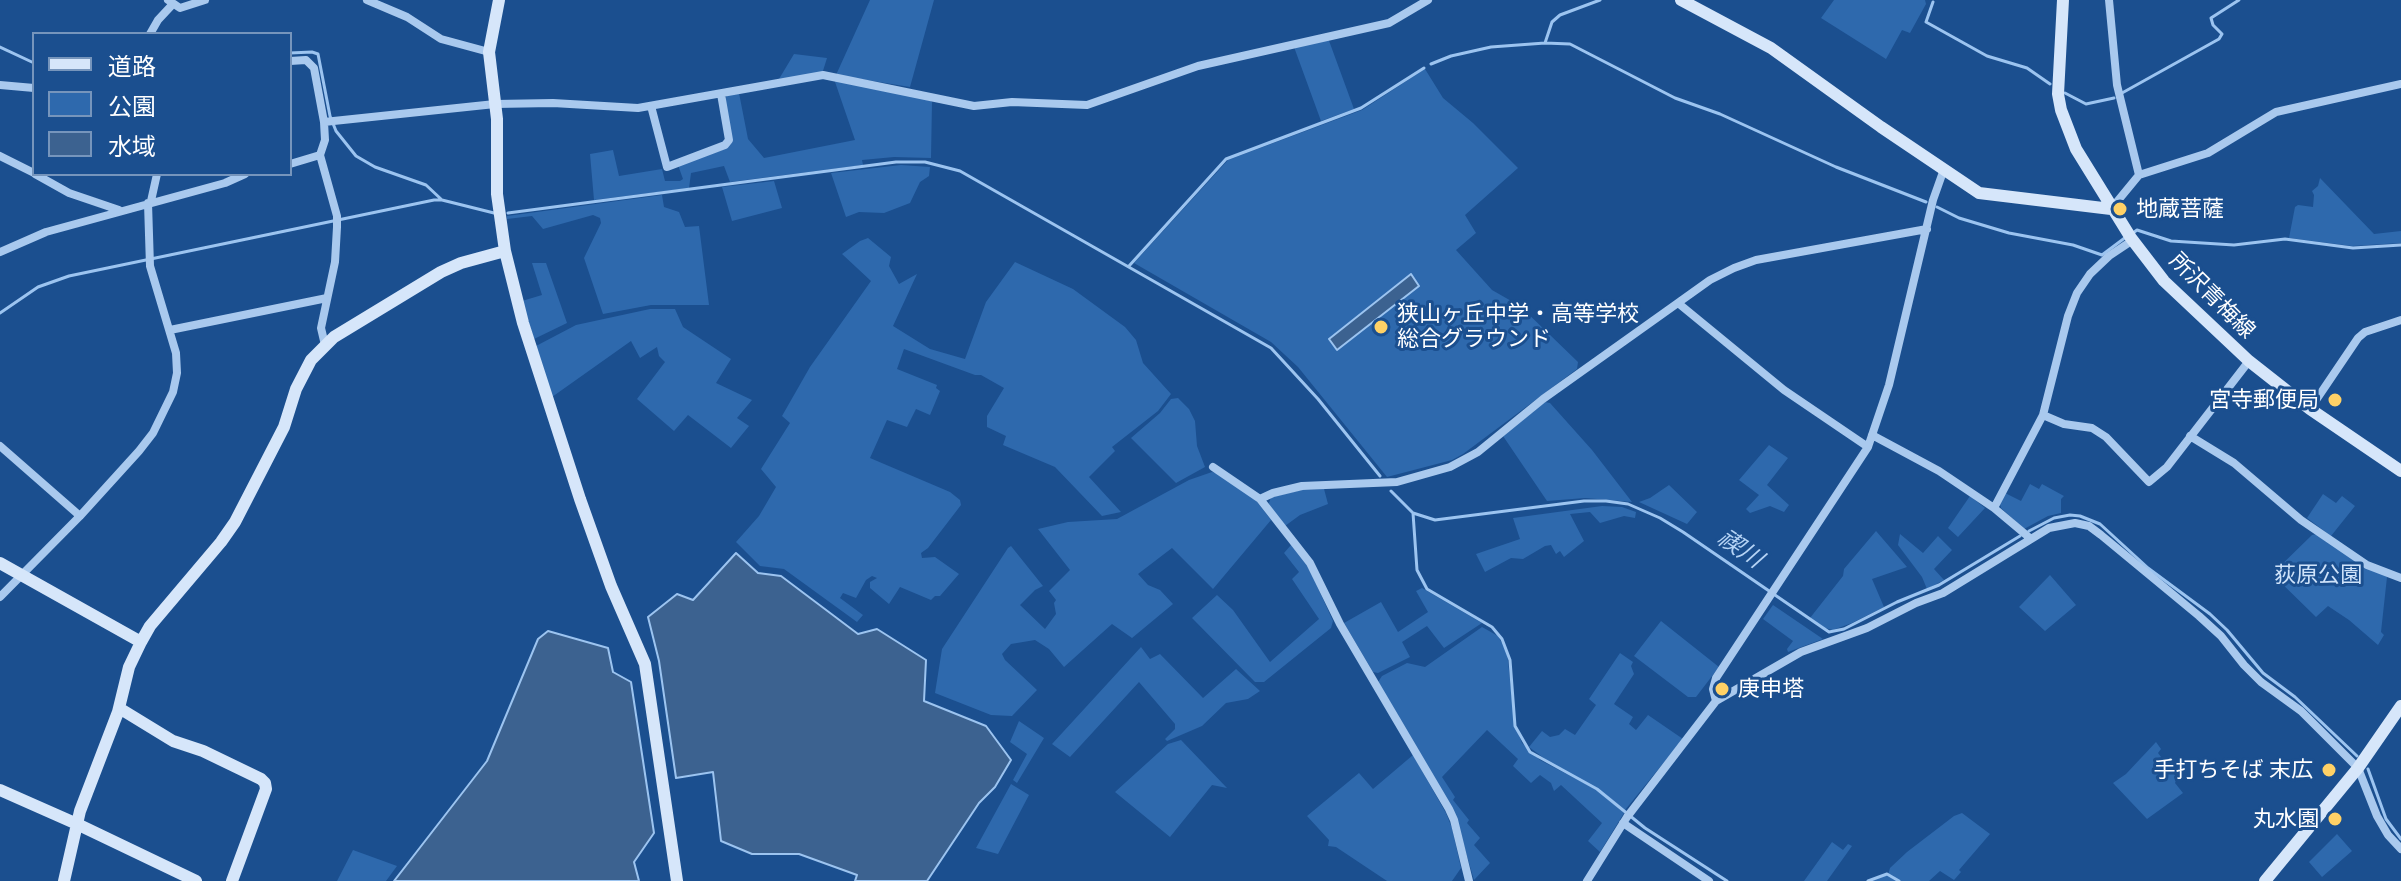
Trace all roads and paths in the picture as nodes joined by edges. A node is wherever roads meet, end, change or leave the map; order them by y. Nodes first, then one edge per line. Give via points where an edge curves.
1 (205, 0) edge
2 (367, 0) edge
3 (499, 0) edge
4 (1428, 0) edge
5 (1681, 0) edge
6 (2063, 0) edge
7 (2109, 0) edge
8 (170, 2) edge
9 (151, 32) edge
10 (489, 52) junction
11 (292, 61) edge
12 (2401, 84) edge
13 (0, 85) edge
14 (32, 88) edge
15 (721, 94) junction
16 (495, 104) junction
17 (651, 106) junction
18 (324, 122) junction
19 (320, 155) junction
20 (0, 156) edge
21 (292, 163) edge
22 (1944, 169) junction
23 (32, 173) edge
24 (2139, 175) junction
25 (38, 176) edge
26 (156, 176) edge
27 (241, 176) edge
28 (149, 202) junction
29 (2111, 209) junction
30 (120, 210) junction
31 (1927, 229) junction
32 (2130, 236) junction
33 (505, 251) junction
34 (0, 252) edge
35 (327, 298) junction
36 (1678, 303) junction
37 (2401, 320) edge
38 (170, 330) junction
39 (325, 345) junction
40 (2249, 361) junction
41 (2310, 409) junction
42 (2043, 415) junction
43 (1872, 435) junction
44 (2190, 436) junction
45 (0, 446) edge
46 (1868, 447) junction
47 (1213, 467) dead end
48 (2401, 471) edge
49 (1260, 499) junction
50 (1994, 508) junction
51 (80, 516) junction
52 (2031, 539) junction
53 (0, 563) edge
54 (20, 577) junction
55 (2401, 578) edge
56 (0, 597) edge
57 (141, 642) junction
58 (1716, 701) junction
59 (2401, 706) edge
60 (119, 708) junction
61 (2358, 768) junction
62 (0, 790) edge
63 (1625, 820) junction
64 (77, 824) junction
65 (2401, 849) edge
66 (64, 881) edge
67 (196, 881) edge
68 (232, 881) edge
69 (677, 881) edge
70 (1469, 881) edge
71 (1587, 881) edge
72 (1709, 881) edge
73 (2265, 881) edge

1 - 8 street via 187,8
2 - 10 street via 441,39
3 - 10 street
4 - 15 street via 1389,23 1198,66 1087,105 974,106 823,75
5 - 22 street via 1771,48
6 - 29 street, 所沢青梅線 via 2061,110 2076,149
7 - 24 street via 2117,85
8 - 9 street
10 - 16 street
11 - 18 street via 306,60 314,68
12 - 24 street via 2276,112 2208,153
13 - 14 street
15 - 17 street
15 - 17 street via 729,140 667,167
16 - 17 street
16 - 18 street
16 - 33 street via 497,194
18 - 19 street
19 - 21 street
19 - 35 street via 337,216
20 - 23 street
22 - 29 street via 1979,193
22 - 31 street
24 - 29 street
25 - 30 street
26 - 28 street
27 - 28 street
28 - 30 street
28 - 38 street via 150,266
29 - 32 street, 所沢青梅線
30 - 34 street
31 - 36 street via 1756,260 1710,280
31 - 43 street
32 - 40 street, 所沢青梅線 via 2164,281
32 - 42 street via 2077,293
33 - 39 street via 441,272
33 - 69 street via 580,499 645,664
35 - 38 street
35 - 39 street via 321,328
36 - 46 street via 1784,390
36 - 49 street via 1458,463 1397,482 1302,486
37 - 41 street via 2358,338
38 - 51 street via 177,373 161,418 139,451
39 - 57 street via 301,376 284,427 235,522
40 - 41 street, 所沢青梅線
40 - 44 street
41 - 48 street, 所沢青梅線
42 - 44 street via 2092,428 2149,482
42 - 50 street
43 - 46 street
43 - 50 street
44 - 55 street via 2234,463 2353,556
45 - 51 street
46 - 58 street via 1716,678
47 - 49 street
49 - 70 street via 1310,563 1449,809
50 - 52 street
51 - 54 street
52 - 58 street via 1943,593 1801,652
52 - 61 street via 2049,528 2089,526 2221,636 2261,682 2301,711
53 - 54 street
54 - 56 street
54 - 57 street
57 - 60 street
58 - 63 street
59 - 61 street
60 - 64 street
60 - 68 street via 173,741 265,783
61 - 65 street via 2377,816
61 - 73 street
62 - 64 street
63 - 71 street
63 - 72 street
64 - 66 street
64 - 67 street

